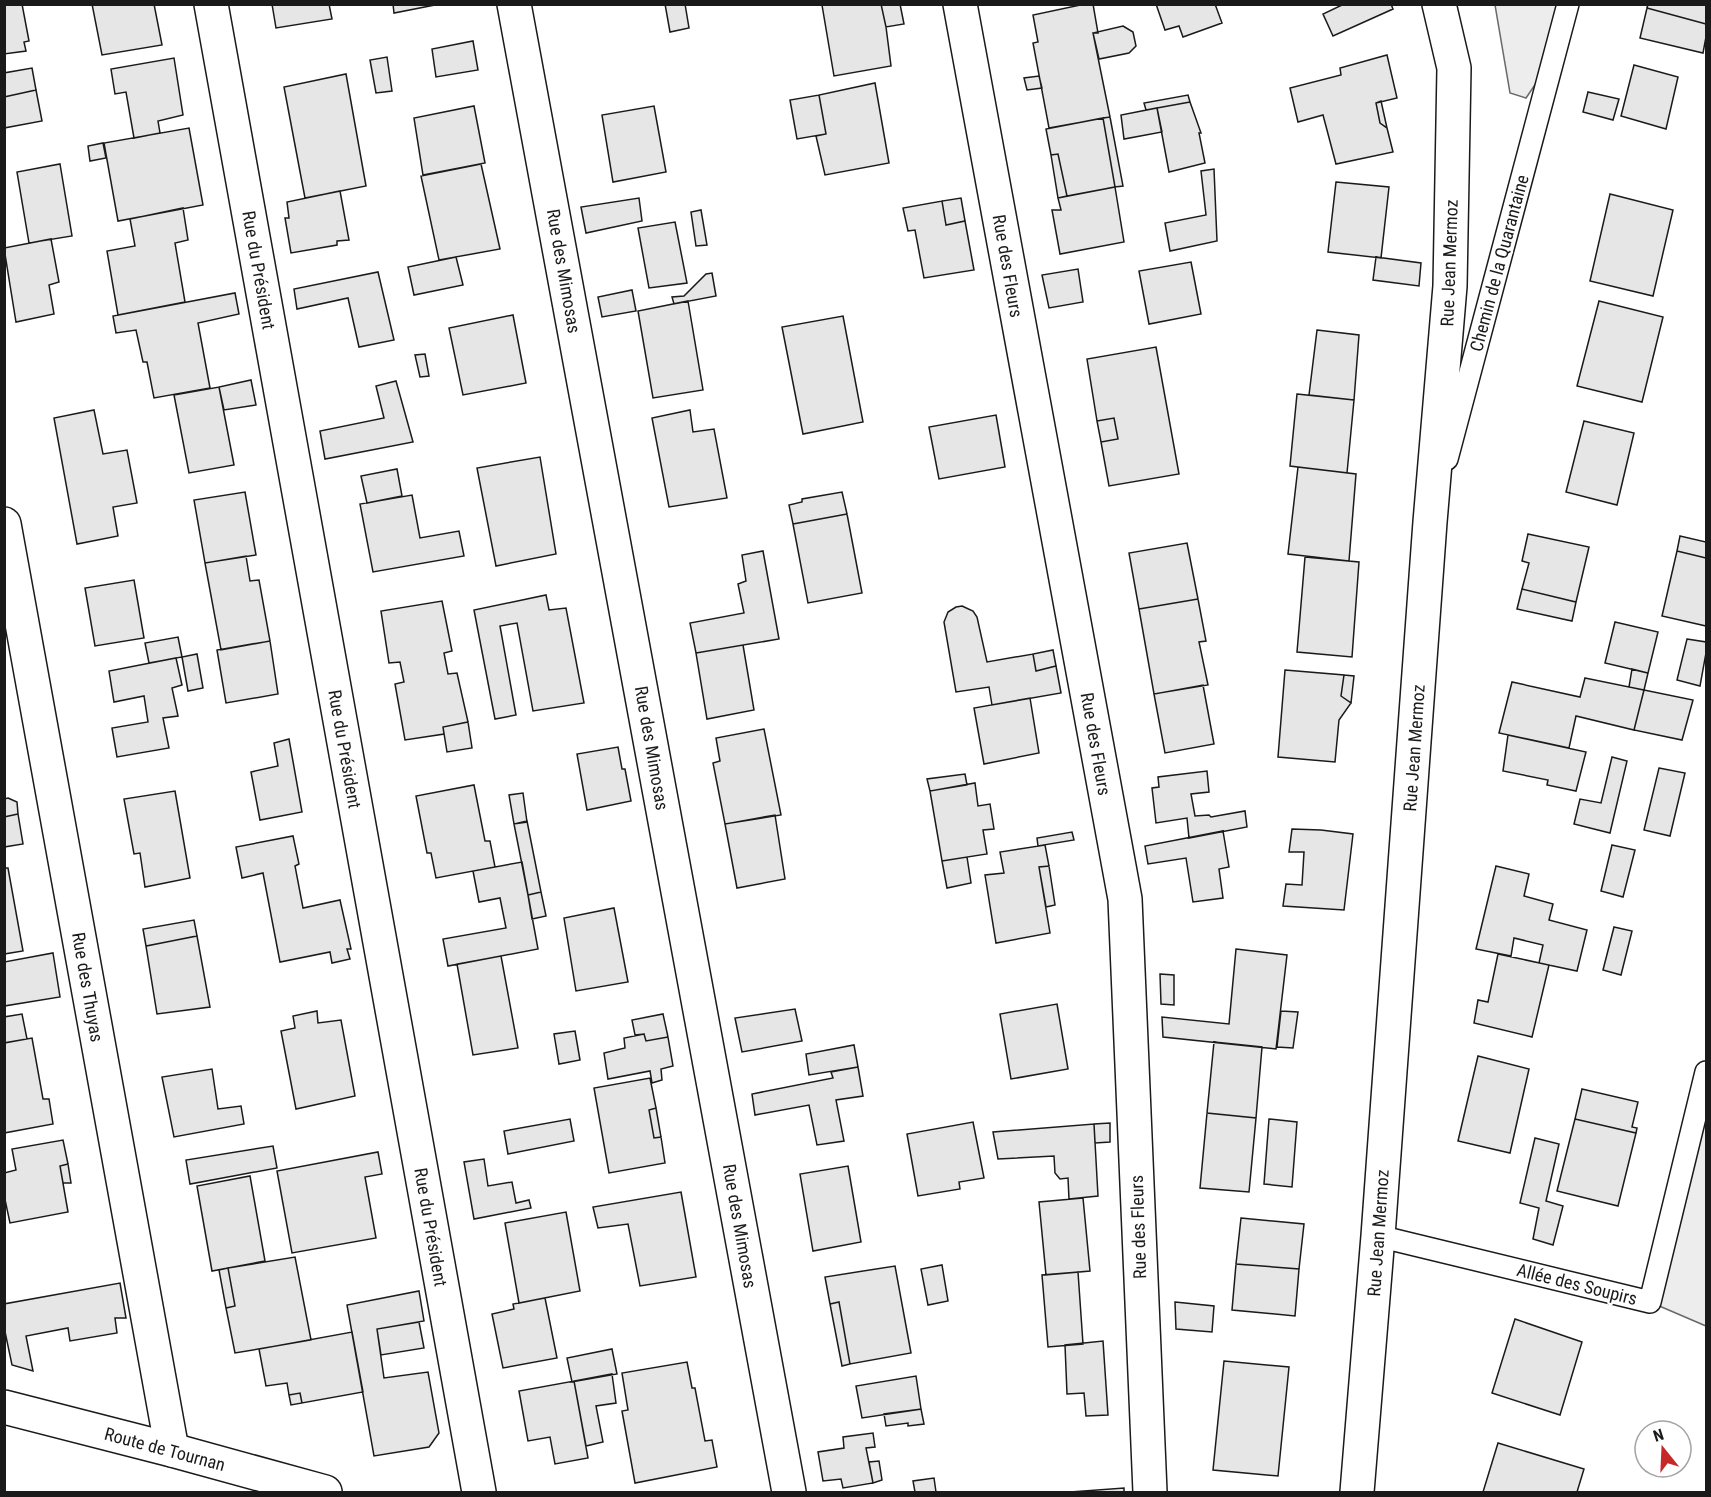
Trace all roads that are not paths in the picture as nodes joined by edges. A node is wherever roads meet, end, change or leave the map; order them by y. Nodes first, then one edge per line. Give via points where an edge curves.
1 (211, 4) edge
2 (514, 4) edge
3 (960, 4) edge
4 (1439, 4) edge
5 (1568, 4) edge
6 (1430, 522) junction
7 (4, 524) edge
8 (1707, 1072) edge
9 (1378, 1236) junction
10 (4, 1407) edge
11 (172, 1450) junction
12 (325, 1492) edge
13 (479, 1492) edge
14 (789, 1492) edge
15 (1150, 1492) edge
16 (1357, 1492) edge

1 - 13 street, Rue du Président
2 - 14 street, Rue des Mimosas
3 - 15 street, Rue des Fleurs via 1125,899
4 - 6 street, Rue Jean Mermoz via 1454,68 1451,274
5 - 6 lane, Chemin de la Quarantaine
6 - 9 street, Rue Jean Mermoz
7 - 11 street, Rue des Thuyas
8 - 9 lane, Allée des Soupirs via 1650,1302
9 - 16 street, Rue Jean Mermoz
10 - 11 street, Route de Tournan
11 - 12 street, Route de Tournan

